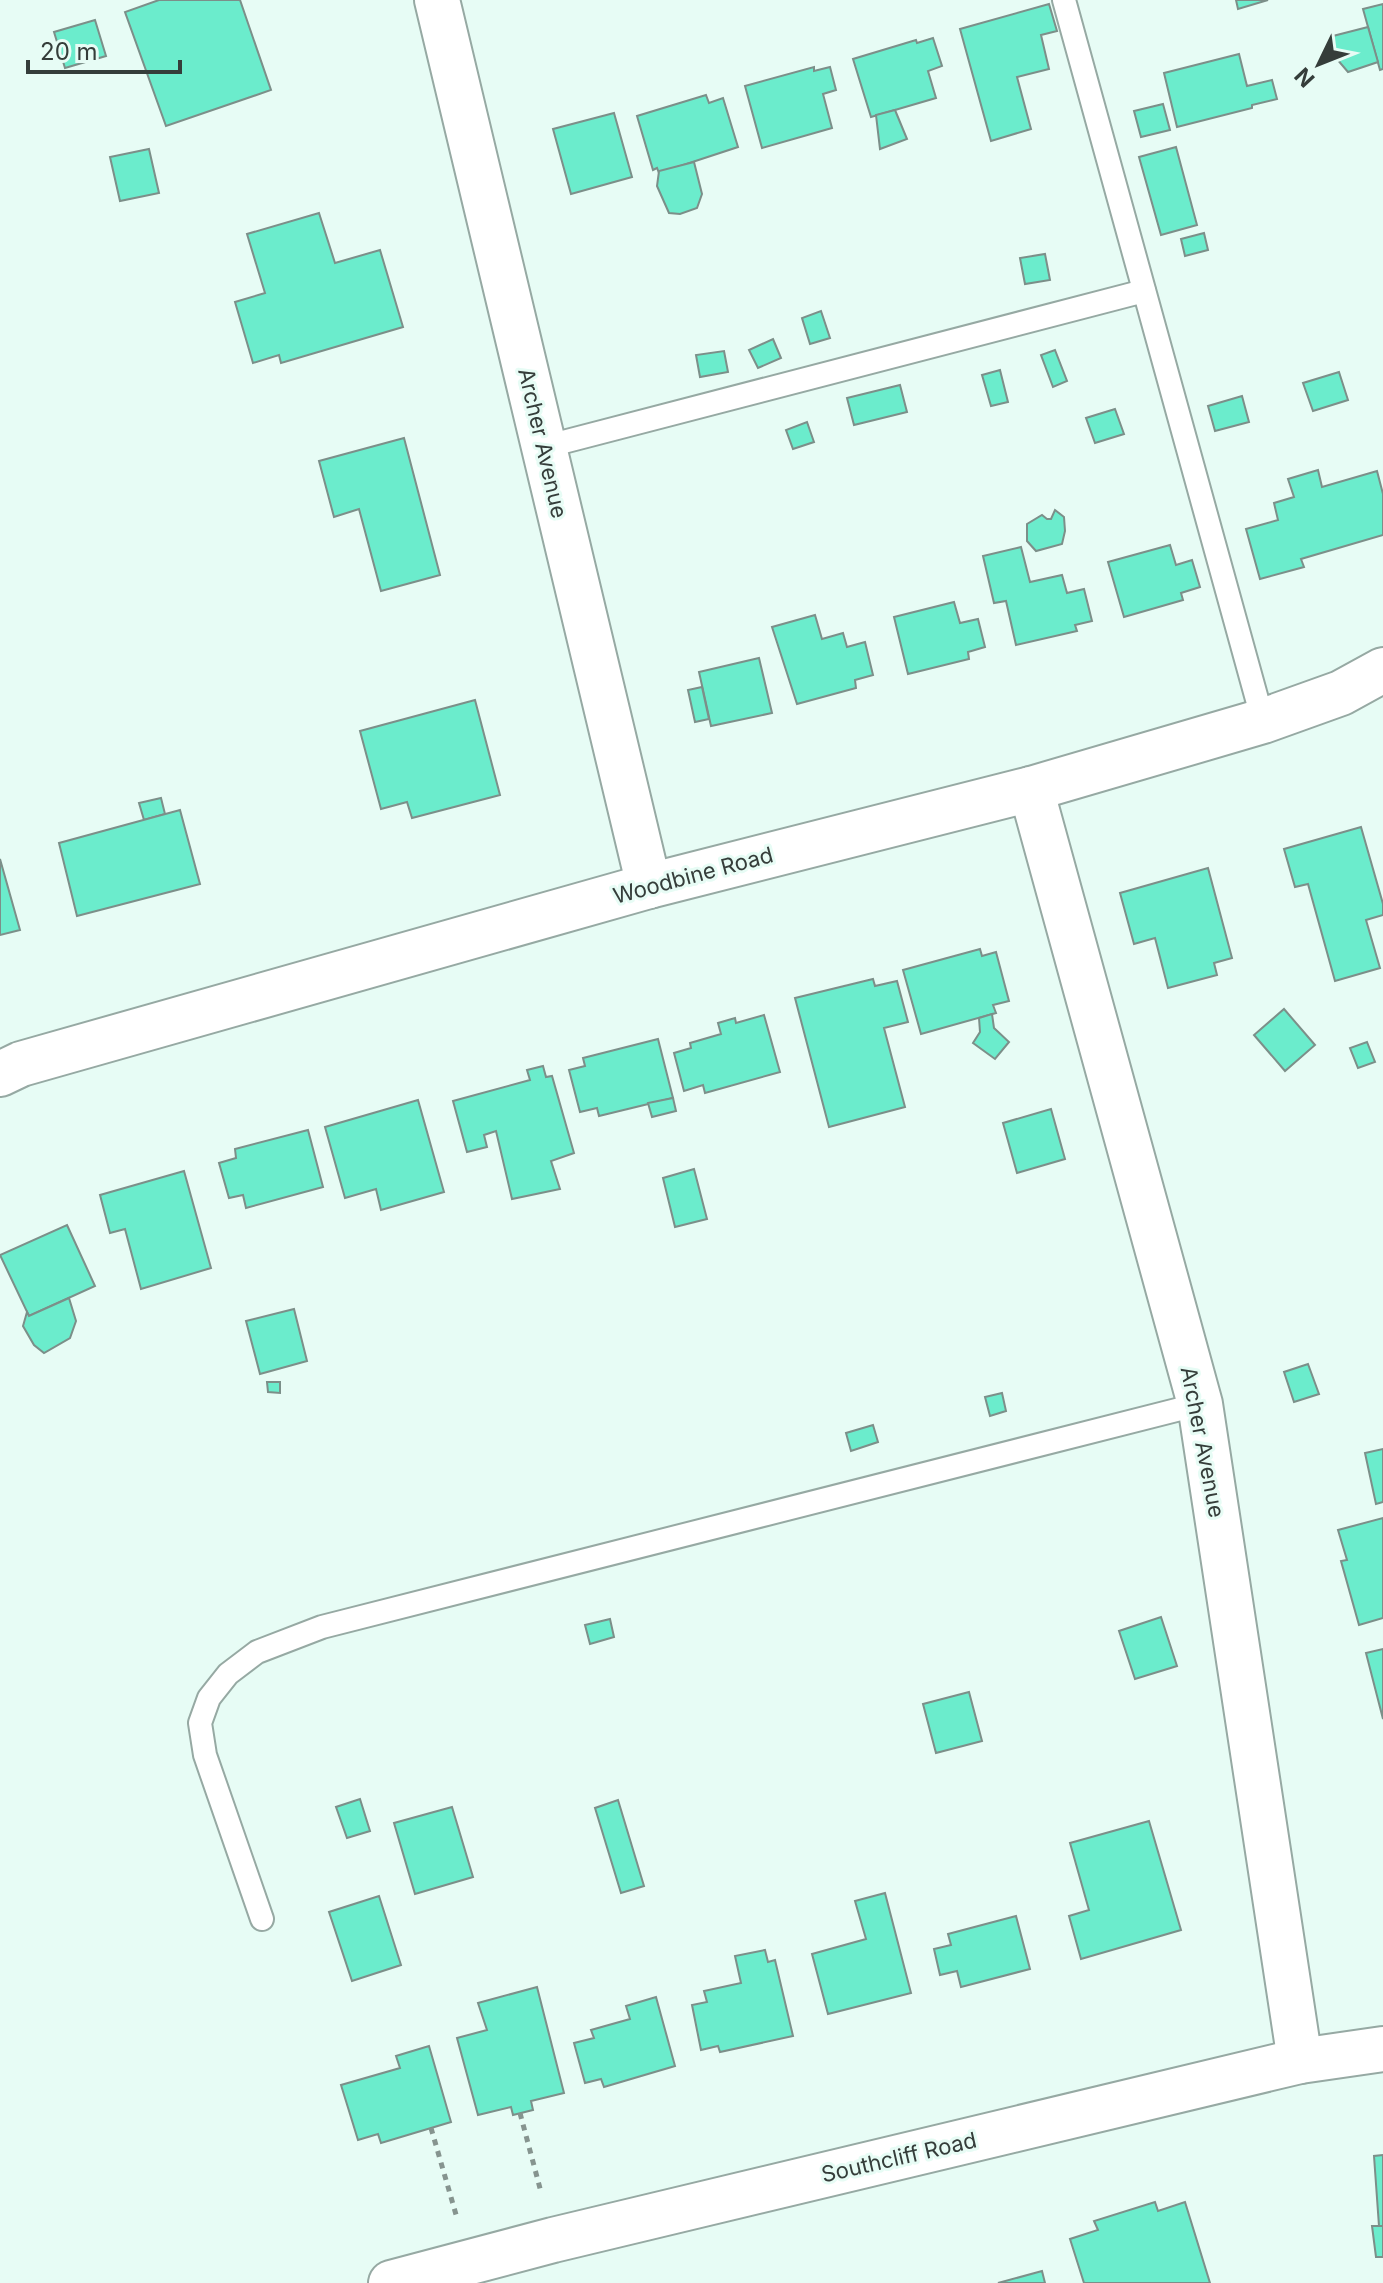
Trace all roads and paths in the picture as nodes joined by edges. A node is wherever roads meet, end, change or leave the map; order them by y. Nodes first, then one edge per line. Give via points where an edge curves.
1 (437, 0) edge
2 (1064, 0) edge
3 (1144, 291) junction
4 (544, 447) junction
5 (1383, 670) edge
6 (1263, 721) junction
7 (1031, 789) junction
8 (649, 886) junction
9 (0, 1074) edge
10 (1200, 1404) junction
11 (262, 1919) dead end
12 (1383, 2049) edge
13 (1300, 2061) junction
14 (520, 2113) dead end
15 (431, 2128) dead end
16 (541, 2191) dead end
17 (455, 2214) dead end
18 (409, 2281) edge

1 - 4 street, Archer Avenue
2 - 3 lane
3 - 4 lane
3 - 6 lane
4 - 8 street, Archer Avenue
5 - 6 street, Woodbine Road via 1341,693
6 - 7 street, Woodbine Road
7 - 8 street, Woodbine Road
7 - 10 street, Archer Avenue
8 - 9 street, Woodbine Road
10 - 11 lane via 322,1627 257,1652 228,1674 209,1698 200,1723 205,1755
10 - 13 street, Archer Avenue
12 - 13 street, Southcliff Road
13 - 18 street, Southcliff Road via 584,2232
14 - 16 path
15 - 17 path

